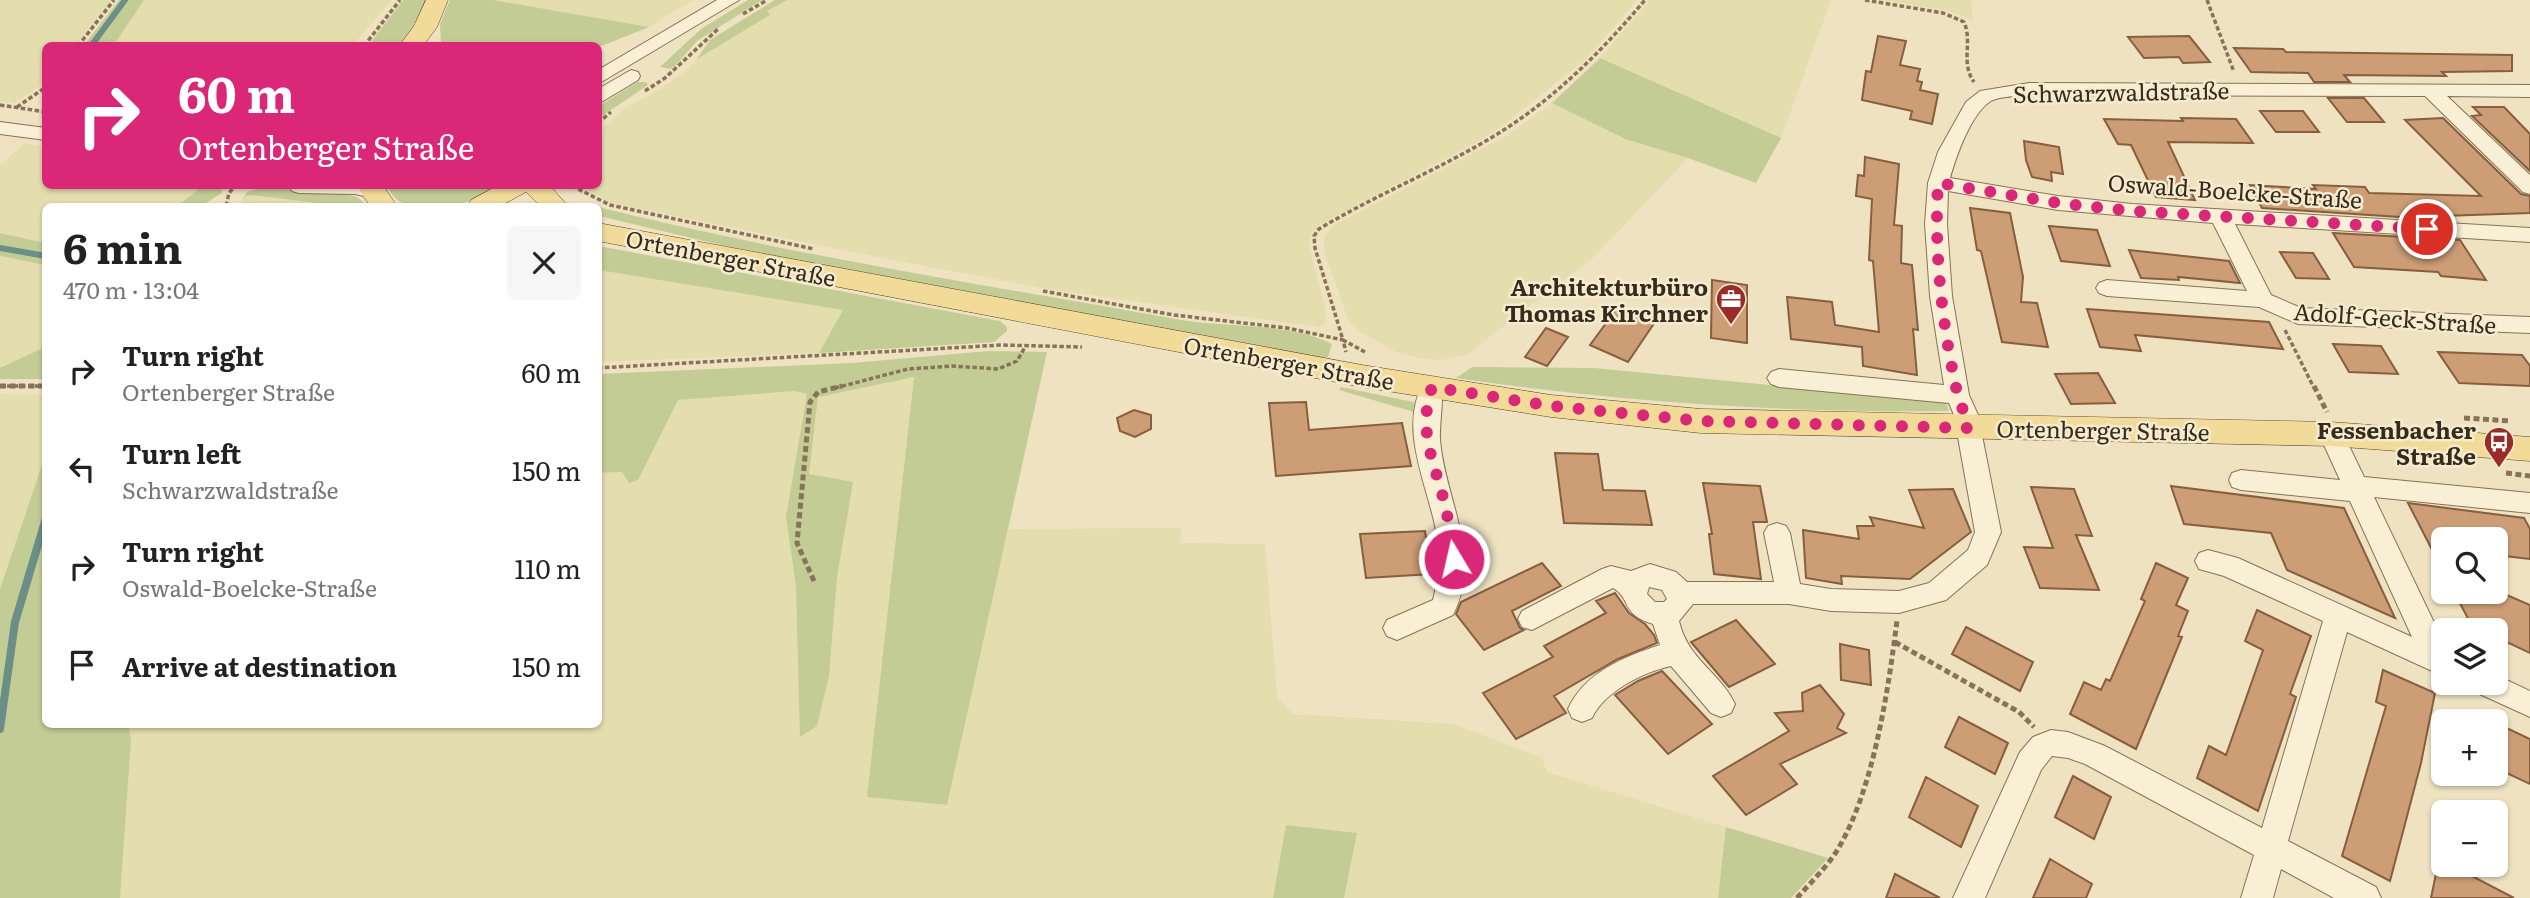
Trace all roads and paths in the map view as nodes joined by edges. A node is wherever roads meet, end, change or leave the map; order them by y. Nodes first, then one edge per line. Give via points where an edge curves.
1 (114, 0) edge
2 (400, 0) edge
3 (438, 0) edge
4 (767, 0) edge
5 (1645, 0) edge
6 (1865, 0) edge
7 (2207, 0) edge
8 (734, 9) edge
9 (726, 24) dead end
10 (671, 37) junction
11 (421, 39) edge
12 (81, 42) edge
13 (367, 42) edge
14 (1967, 72) dead end
15 (602, 75) edge
16 (665, 78) dead end
17 (2241, 89) junction
18 (42, 90) edge
19 (2429, 90) junction
20 (2530, 91) edge
21 (602, 95) edge
22 (0, 105) edge
23 (16, 108) junction
24 (42, 111) edge
25 (0, 128) edge
26 (42, 133) edge
27 (1938, 183) junction
28 (2530, 187) edge
29 (512, 189) edge
30 (538, 189) edge
31 (576, 189) edge
32 (486, 203) edge
33 (552, 203) edge
34 (2221, 218) junction
35 (602, 233) edge
36 (2530, 235) edge
37 (816, 249) dead end
38 (2107, 288) dead end
39 (1040, 291) dead end
40 (2268, 303) junction
41 (2530, 325) edge
42 (1343, 340) junction
43 (602, 368) edge
44 (1343, 372) junction
45 (1779, 378) dead end
46 (0, 386) edge
47 (42, 386) edge
48 (1432, 387) junction
49 (1957, 395) junction
50 (2329, 423) junction
51 (1968, 428) junction
52 (2530, 449) edge
53 (2241, 480) dead end
54 (2359, 489) junction
55 (2530, 503) edge
56 (1777, 533) dead end
57 (2208, 561) dead end
58 (814, 581) dead end
59 (1789, 593) junction
60 (1899, 602) junction
61 (1672, 605) junction
62 (2338, 616) junction
63 (1532, 619) dead end
64 (1398, 628) dead end
65 (1895, 642) junction
66 (2431, 651) edge
67 (1675, 654) junction
68 (2431, 659) edge
69 (2508, 694) edge
70 (1721, 704) dead end
71 (2530, 704) edge
72 (1582, 709) dead end
73 (2049, 742) junction
74 (2271, 847) junction
75 (1798, 898) edge
76 (1969, 898) edge
77 (2256, 898) edge
78 (2365, 898) edge

1 - 12 path
2 - 13 path
3 - 11 main road
4 - 8 path
5 - 42 path via 1577,76 1538,107 1319,229 1315,248
6 - 14 path via 1943,13 1964,22
7 - 17 path
8 - 10 street
9 - 16 path
10 - 15 street via 651,44
10 - 21 street via 664,50
17 - 19 street, Schwarzwaldstraße
17 - 27 street, Schwarzwaldstraße via 2029,89 1987,95 1964,120
18 - 23 path
19 - 20 street, Schwarzwaldstraße
19 - 28 street
22 - 23 path
23 - 24 path
25 - 26 street
27 - 34 street, Oswald-Boelcke-Straße via 2058,203
27 - 49 street, Schwarzwaldstraße via 1941,296
29 - 32 main road
30 - 33 main road
31 - 37 path via 610,205
34 - 36 street, Oswald-Boelcke-Straße
34 - 40 street, Adolf-Geck-Straße
35 - 44 main road, Ortenberger Straße
38 - 40 street, Adolf-Geck-Straße
39 - 42 path via 1192,317 1261,323
40 - 41 street, Adolf-Geck-Straße via 2298,316
40 - 50 path
42 - 44 path via 1347,354
43 - 58 path via 1025,347 1017,361 998,369 908,369 818,392 810,402 797,543
44 - 48 main road, Ortenberger Straße
45 - 49 street
46 - 47 path
48 - 51 main road, Ortenberger Straße via 1551,406 1701,421
48 - 64 street via 1427,440 1454,559 1450,593 1444,607
49 - 51 street, Schwarzwaldstraße
50 - 51 main road, Ortenberger Straße
50 - 52 main road, Ortenberger Straße
50 - 54 street
51 - 60 street, Schwarzwaldstraße via 1988,531 1978,557 1937,592
53 - 54 street
54 - 55 street
54 - 66 street
56 - 59 street
57 - 62 street via 2229,566
59 - 60 street, Schwarzwaldstraße via 1831,600
59 - 61 street, Schwarzwaldstraße via 1707,592
60 - 65 path
61 - 63 street via 1651,613 1633,597 1633,587 1611,577
61 - 67 street via 1668,635
62 - 68 street
62 - 74 street
65 - 73 path via 2019,712
65 - 75 path via 1862,788 1840,845
67 - 70 street
67 - 72 street via 1661,656 1598,688
69 - 71 street
73 - 74 street via 2069,744 2095,755
73 - 76 street via 2037,749 2030,761
74 - 77 street
74 - 78 street

